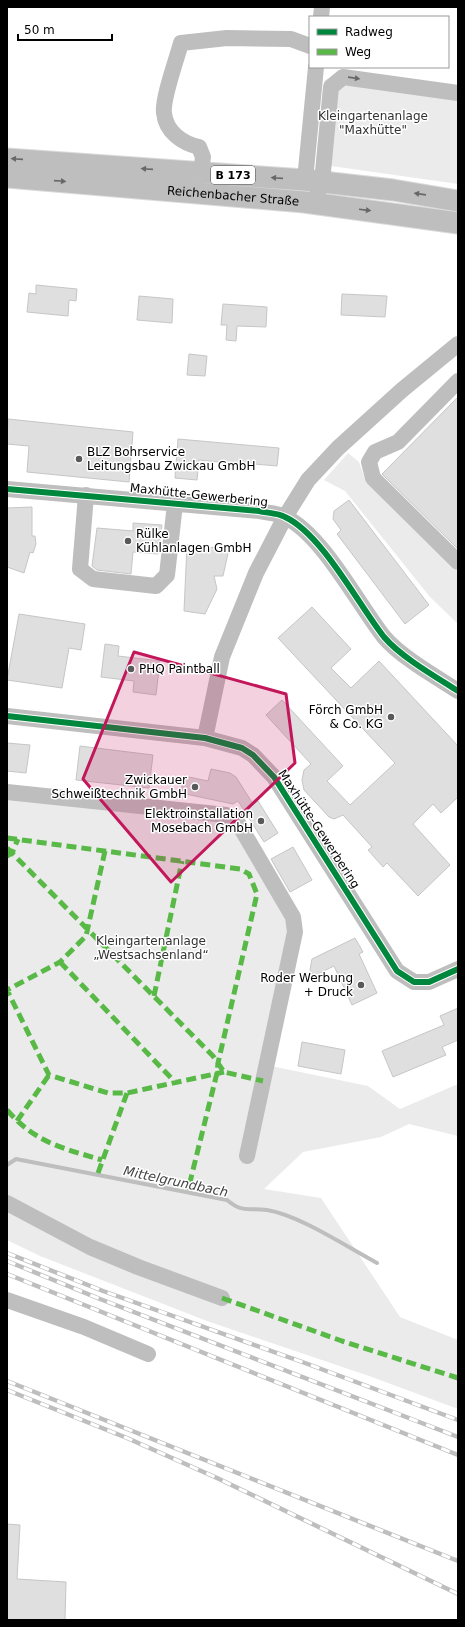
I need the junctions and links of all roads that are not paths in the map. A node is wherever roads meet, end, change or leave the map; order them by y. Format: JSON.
{"nodes":[{"id":1,"x":309,"y":46,"type":"edge"},
{"id":2,"x":316,"y":68,"type":"edge"},
{"id":3,"x":458,"y":93,"type":"edge"},
{"id":4,"x":7,"y":159,"type":"edge"},
{"id":5,"x":201,"y":172,"type":"junction"},
{"id":6,"x":7,"y":177,"type":"edge"},
{"id":7,"x":312,"y":181,"type":"junction"},
{"id":8,"x":458,"y":201,"type":"edge"},
{"id":9,"x":316,"y":204,"type":"junction"},
{"id":10,"x":458,"y":223,"type":"edge"},
{"id":11,"x":458,"y":344,"type":"edge"},
{"id":12,"x":458,"y":382,"type":"edge"},
{"id":13,"x":7,"y":489,"type":"edge"},
{"id":14,"x":86,"y":495,"type":"junction"},
{"id":15,"x":175,"y":504,"type":"junction"},
{"id":16,"x":285,"y":517,"type":"junction"},
{"id":17,"x":458,"y":562,"type":"edge"},
{"id":18,"x":458,"y":691,"type":"edge"},
{"id":19,"x":7,"y":716,"type":"edge"},
{"id":20,"x":205,"y":738,"type":"junction"},
{"id":21,"x":7,"y":792,"type":"edge"},
{"id":22,"x":458,"y":969,"type":"edge"},
{"id":23,"x":247,"y":1156,"type":"dead end"},
{"id":24,"x":7,"y":1203,"type":"edge"},
{"id":25,"x":222,"y":1298,"type":"dead end"},
{"id":26,"x":7,"y":1300,"type":"edge"},
{"id":27,"x":148,"y":1354,"type":"dead end"}],
"edges":[{"from":1,"to":5,"type":"street"},
{"from":2,"to":7,"type":"street"},
{"from":7,"to":3,"type":"street","one_way":true},
{"from":5,"to":4,"type":"main road","name":"Reichenbacher Straße","number":"B 173","one_way":true},
{"from":7,"to":5,"type":"main road","name":"Reichenbacher Straße","number":"B 173","one_way":true},
{"from":6,"to":9,"type":"main road","name":"Reichenbacher Straße","number":"B 173","one_way":true},
{"from":8,"to":7,"type":"main road","name":"Reichenbacher Straße","number":"B 173","one_way":true},
{"from":7,"to":9,"type":"street"},
{"from":9,"to":10,"type":"main road","name":"Reichenbacher Straße","number":"B 173","one_way":true},
{"from":11,"to":16,"type":"street"},
{"from":12,"to":17,"type":"street"},
{"from":13,"to":14,"type":"street","name":"Maxhütte-Gewerbering"},
{"from":14,"to":15,"type":"street","name":"Maxhütte-Gewerbering"},
{"from":14,"to":15,"type":"street"},
{"from":15,"to":16,"type":"street","name":"Maxhütte-Gewerbering"},
{"from":16,"to":18,"type":"street","name":"Maxhütte-Gewerbering"},
{"from":16,"to":20,"type":"street"},
{"from":19,"to":20,"type":"street","name":"Maxhütte-Gewerbering"},
{"from":20,"to":22,"type":"street","name":"Maxhütte-Gewerbering"},
{"from":21,"to":23,"type":"street"},
{"from":24,"to":25,"type":"street"},
{"from":26,"to":27,"type":"street"}]}
